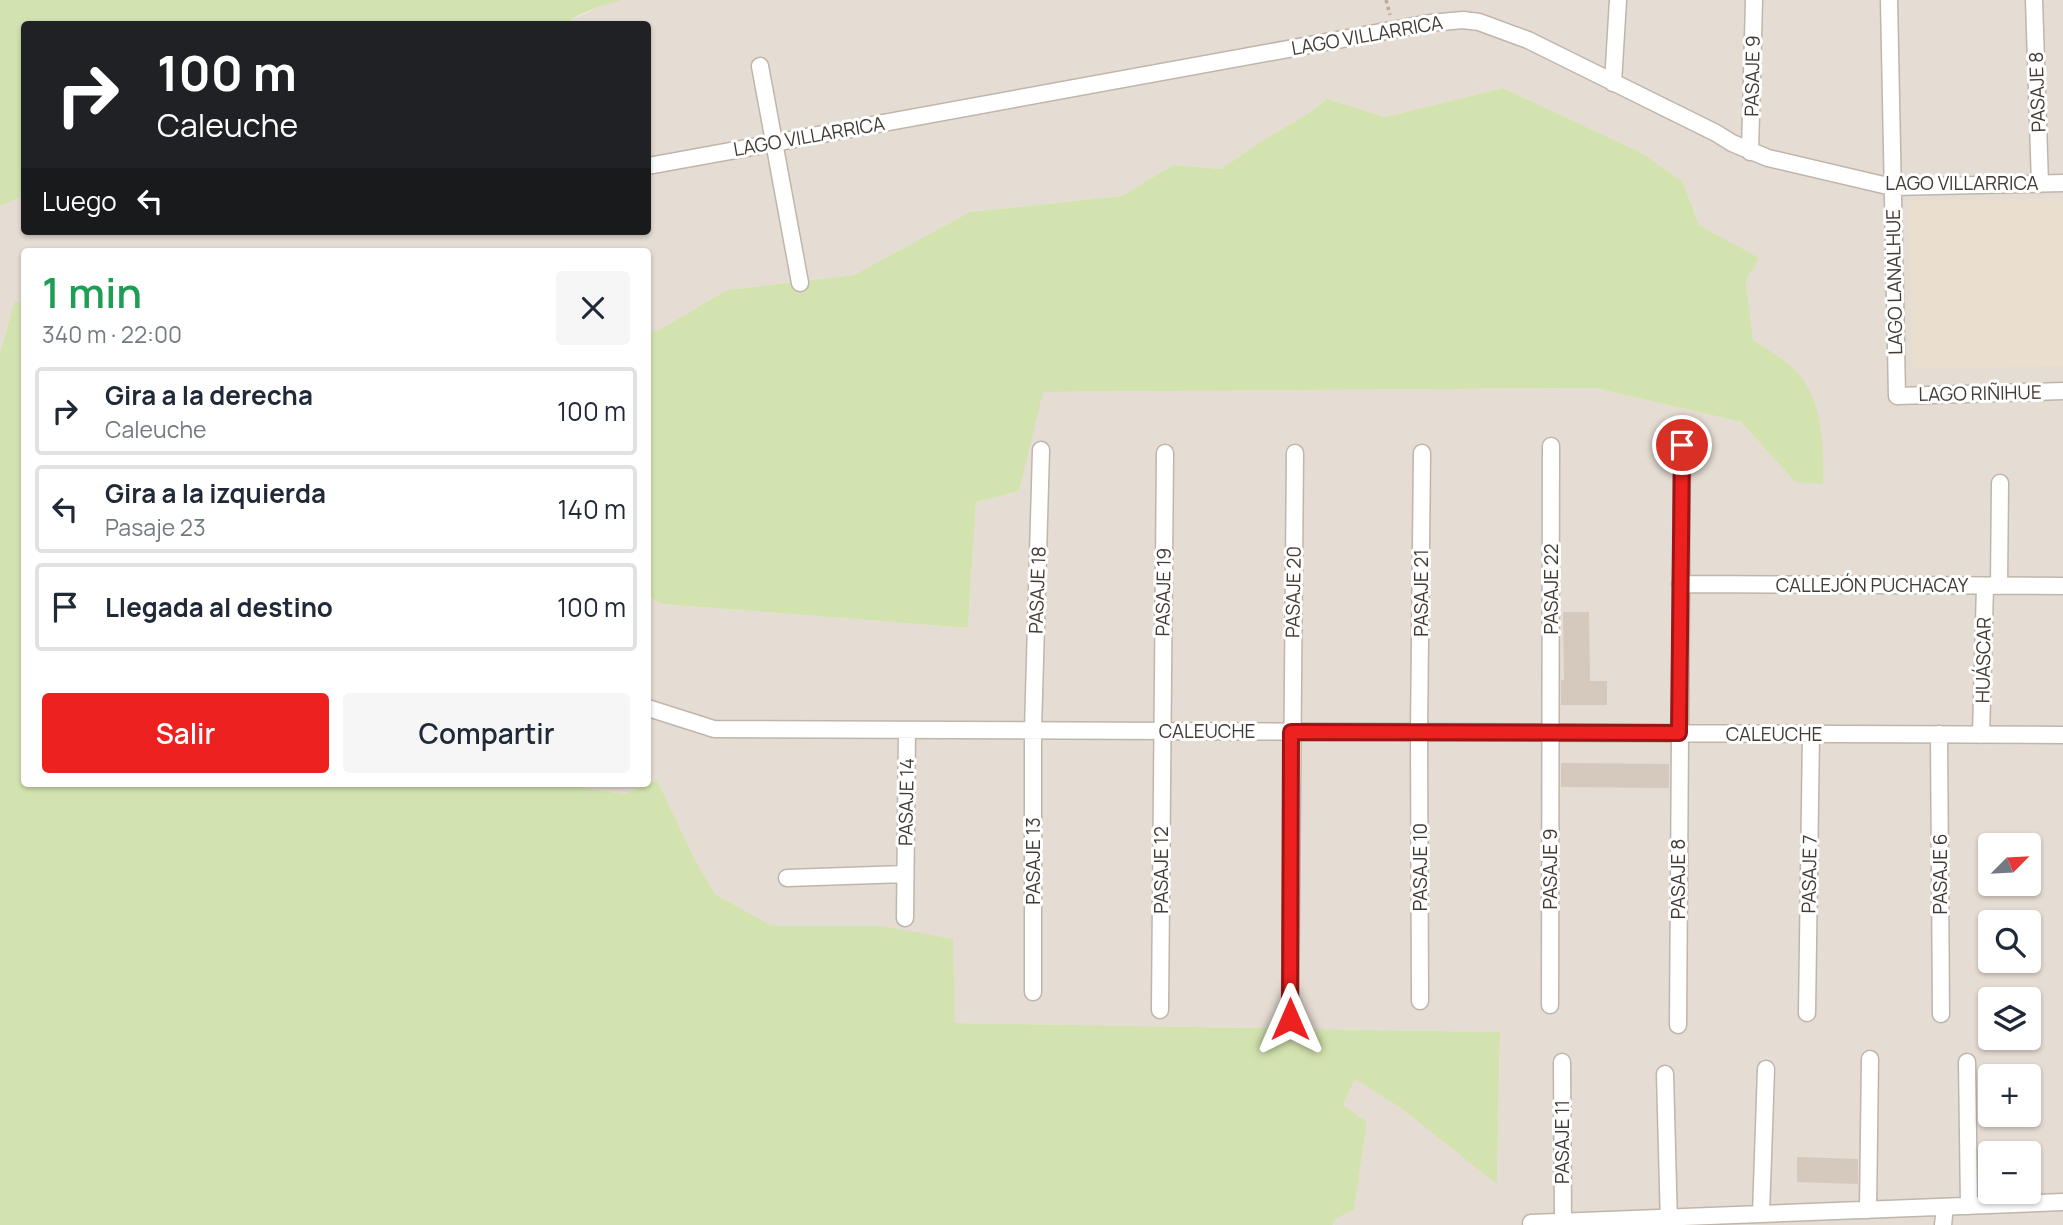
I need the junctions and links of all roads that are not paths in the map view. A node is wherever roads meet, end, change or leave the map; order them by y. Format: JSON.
{"nodes":[{"id":1,"x":1618,"y":0,"type":"edge"},
{"id":2,"x":1754,"y":0,"type":"edge"},
{"id":3,"x":1889,"y":0,"type":"edge"},
{"id":4,"x":2034,"y":0,"type":"edge"},
{"id":5,"x":760,"y":66,"type":"dead end"},
{"id":6,"x":1613,"y":83,"type":"junction"},
{"id":7,"x":774,"y":142,"type":"junction"},
{"id":8,"x":1750,"y":152,"type":"junction"},
{"id":9,"x":651,"y":165,"type":"edge"},
{"id":10,"x":2063,"y":183,"type":"edge"},
{"id":11,"x":2040,"y":184,"type":"junction"},
{"id":12,"x":1892,"y":187,"type":"junction"},
{"id":13,"x":800,"y":282,"type":"dead end"},
{"id":14,"x":2063,"y":391,"type":"edge"},
{"id":15,"x":1897,"y":396,"type":"joint"},
{"id":16,"x":1682,"y":445,"type":"dead end"},
{"id":17,"x":1551,"y":446,"type":"dead end"},
{"id":18,"x":1041,"y":450,"type":"dead end"},
{"id":19,"x":1165,"y":453,"type":"dead end"},
{"id":20,"x":1295,"y":453,"type":"dead end"},
{"id":21,"x":1422,"y":453,"type":"dead end"},
{"id":22,"x":2000,"y":483,"type":"dead end"},
{"id":23,"x":1680,"y":584,"type":"junction"},
{"id":24,"x":1992,"y":586,"type":"junction"},
{"id":25,"x":2063,"y":586,"type":"edge"},
{"id":26,"x":651,"y":709,"type":"edge"},
{"id":27,"x":907,"y":730,"type":"junction"},
{"id":28,"x":1033,"y":730,"type":"junction"},
{"id":29,"x":1161,"y":731,"type":"junction"},
{"id":30,"x":1291,"y":732,"type":"junction"},
{"id":31,"x":1419,"y":732,"type":"junction"},
{"id":32,"x":1550,"y":733,"type":"junction"},
{"id":33,"x":1679,"y":733,"type":"junction"},
{"id":34,"x":1811,"y":734,"type":"junction"},
{"id":35,"x":1939,"y":734,"type":"junction"},
{"id":36,"x":1981,"y":735,"type":"junction"},
{"id":37,"x":2063,"y":735,"type":"edge"},
{"id":38,"x":905,"y":874,"type":"junction"},
{"id":39,"x":787,"y":878,"type":"dead end"},
{"id":40,"x":905,"y":918,"type":"dead end"},
{"id":41,"x":1033,"y":992,"type":"dead end"},
{"id":42,"x":1420,"y":1001,"type":"dead end"},
{"id":43,"x":1550,"y":1005,"type":"dead end"},
{"id":44,"x":1160,"y":1010,"type":"dead end"},
{"id":45,"x":1807,"y":1013,"type":"dead end"},
{"id":46,"x":1941,"y":1014,"type":"dead end"},
{"id":47,"x":1290,"y":1019,"type":"dead end"},
{"id":48,"x":1678,"y":1025,"type":"dead end"},
{"id":49,"x":1870,"y":1059,"type":"dead end"},
{"id":50,"x":1562,"y":1062,"type":"dead end"},
{"id":51,"x":1967,"y":1062,"type":"dead end"},
{"id":52,"x":1766,"y":1069,"type":"dead end"},
{"id":53,"x":1665,"y":1074,"type":"dead end"},
{"id":54,"x":2063,"y":1202,"type":"edge"},
{"id":55,"x":1969,"y":1206,"type":"junction"},
{"id":56,"x":1945,"y":1207,"type":"junction"},
{"id":57,"x":1868,"y":1210,"type":"junction"},
{"id":58,"x":1761,"y":1214,"type":"junction"},
{"id":59,"x":1802,"y":1219,"type":"edge"},
{"id":60,"x":1669,"y":1221,"type":"edge"},
{"id":61,"x":1563,"y":1222,"type":"junction"},
{"id":62,"x":1531,"y":1223,"type":"dead end"},
{"id":63,"x":1943,"y":1225,"type":"edge"}],
"edges":[{"from":1,"to":6,"type":"street"},
{"from":2,"to":8,"type":"street","name":"PASAJE 9"},
{"from":3,"to":12,"type":"street","name":"LAGO LANALHUE"},
{"from":4,"to":11,"type":"street","name":"PASAJE 8"},
{"from":5,"to":7,"type":"street"},
{"from":6,"to":7,"type":"street","name":"LAGO VILLARRICA"},
{"from":6,"to":8,"type":"street","name":"LAGO VILLARRICA"},
{"from":7,"to":9,"type":"street","name":"LAGO VILLARRICA"},
{"from":7,"to":13,"type":"street"},
{"from":8,"to":12,"type":"street","name":"LAGO VILLARRICA"},
{"from":10,"to":11,"type":"street","name":"LAGO VILLARRICA"},
{"from":11,"to":12,"type":"street","name":"LAGO VILLARRICA"},
{"from":12,"to":15,"type":"street","name":"LAGO LANALHUE"},
{"from":14,"to":15,"type":"street","name":"LAGO RIÑIHUE"},
{"from":16,"to":23,"type":"street","name":"PASAJE 8"},
{"from":17,"to":32,"type":"street","name":"PASAJE 22"},
{"from":18,"to":28,"type":"street","name":"PASAJE 18"},
{"from":19,"to":29,"type":"street","name":"PASAJE 19"},
{"from":20,"to":30,"type":"street","name":"PASAJE 20"},
{"from":21,"to":31,"type":"street","name":"PASAJE 21"},
{"from":22,"to":24,"type":"street","name":"HUÁSCAR"},
{"from":23,"to":24,"type":"street","name":"CALLEJÓN PUCHACAY"},
{"from":23,"to":33,"type":"street","name":"PASAJE 8"},
{"from":24,"to":25,"type":"street","name":"CALLEJÓN PUCHACAY"},
{"from":24,"to":36,"type":"street","name":"HUÁSCAR"},
{"from":26,"to":27,"type":"street","name":"CALEUCHE"},
{"from":27,"to":28,"type":"street","name":"CALEUCHE"},
{"from":27,"to":38,"type":"street","name":"PASAJE 14"},
{"from":28,"to":29,"type":"street","name":"CALEUCHE"},
{"from":28,"to":41,"type":"street","name":"PASAJE 13"},
{"from":29,"to":30,"type":"street","name":"CALEUCHE"},
{"from":29,"to":44,"type":"street","name":"PASAJE 12"},
{"from":30,"to":31,"type":"street","name":"CALEUCHE"},
{"from":30,"to":47,"type":"street"},
{"from":31,"to":32,"type":"street","name":"CALEUCHE"},
{"from":31,"to":42,"type":"street","name":"PASAJE 10"},
{"from":32,"to":33,"type":"street","name":"CALEUCHE"},
{"from":32,"to":43,"type":"street","name":"PASAJE 9"},
{"from":33,"to":34,"type":"street","name":"CALEUCHE"},
{"from":33,"to":48,"type":"street","name":"PASAJE 8"},
{"from":34,"to":35,"type":"street","name":"CALEUCHE"},
{"from":34,"to":45,"type":"street","name":"PASAJE 7"},
{"from":35,"to":36,"type":"street","name":"CALEUCHE"},
{"from":35,"to":46,"type":"street","name":"PASAJE 6"},
{"from":36,"to":37,"type":"street","name":"CALEUCHE"},
{"from":38,"to":39,"type":"street","name":"PASAJE 14"},
{"from":38,"to":40,"type":"street","name":"PASAJE 14"},
{"from":49,"to":57,"type":"street"},
{"from":50,"to":61,"type":"street","name":"PASAJE 11"},
{"from":51,"to":55,"type":"street"},
{"from":52,"to":58,"type":"street"},
{"from":53,"to":60,"type":"street"},
{"from":54,"to":55,"type":"street"},
{"from":55,"to":56,"type":"street"},
{"from":56,"to":57,"type":"street"},
{"from":56,"to":63,"type":"street"},
{"from":57,"to":59,"type":"street"},
{"from":58,"to":59,"type":"street"},
{"from":58,"to":60,"type":"street"},
{"from":60,"to":61,"type":"street"},
{"from":61,"to":62,"type":"street"}]}
